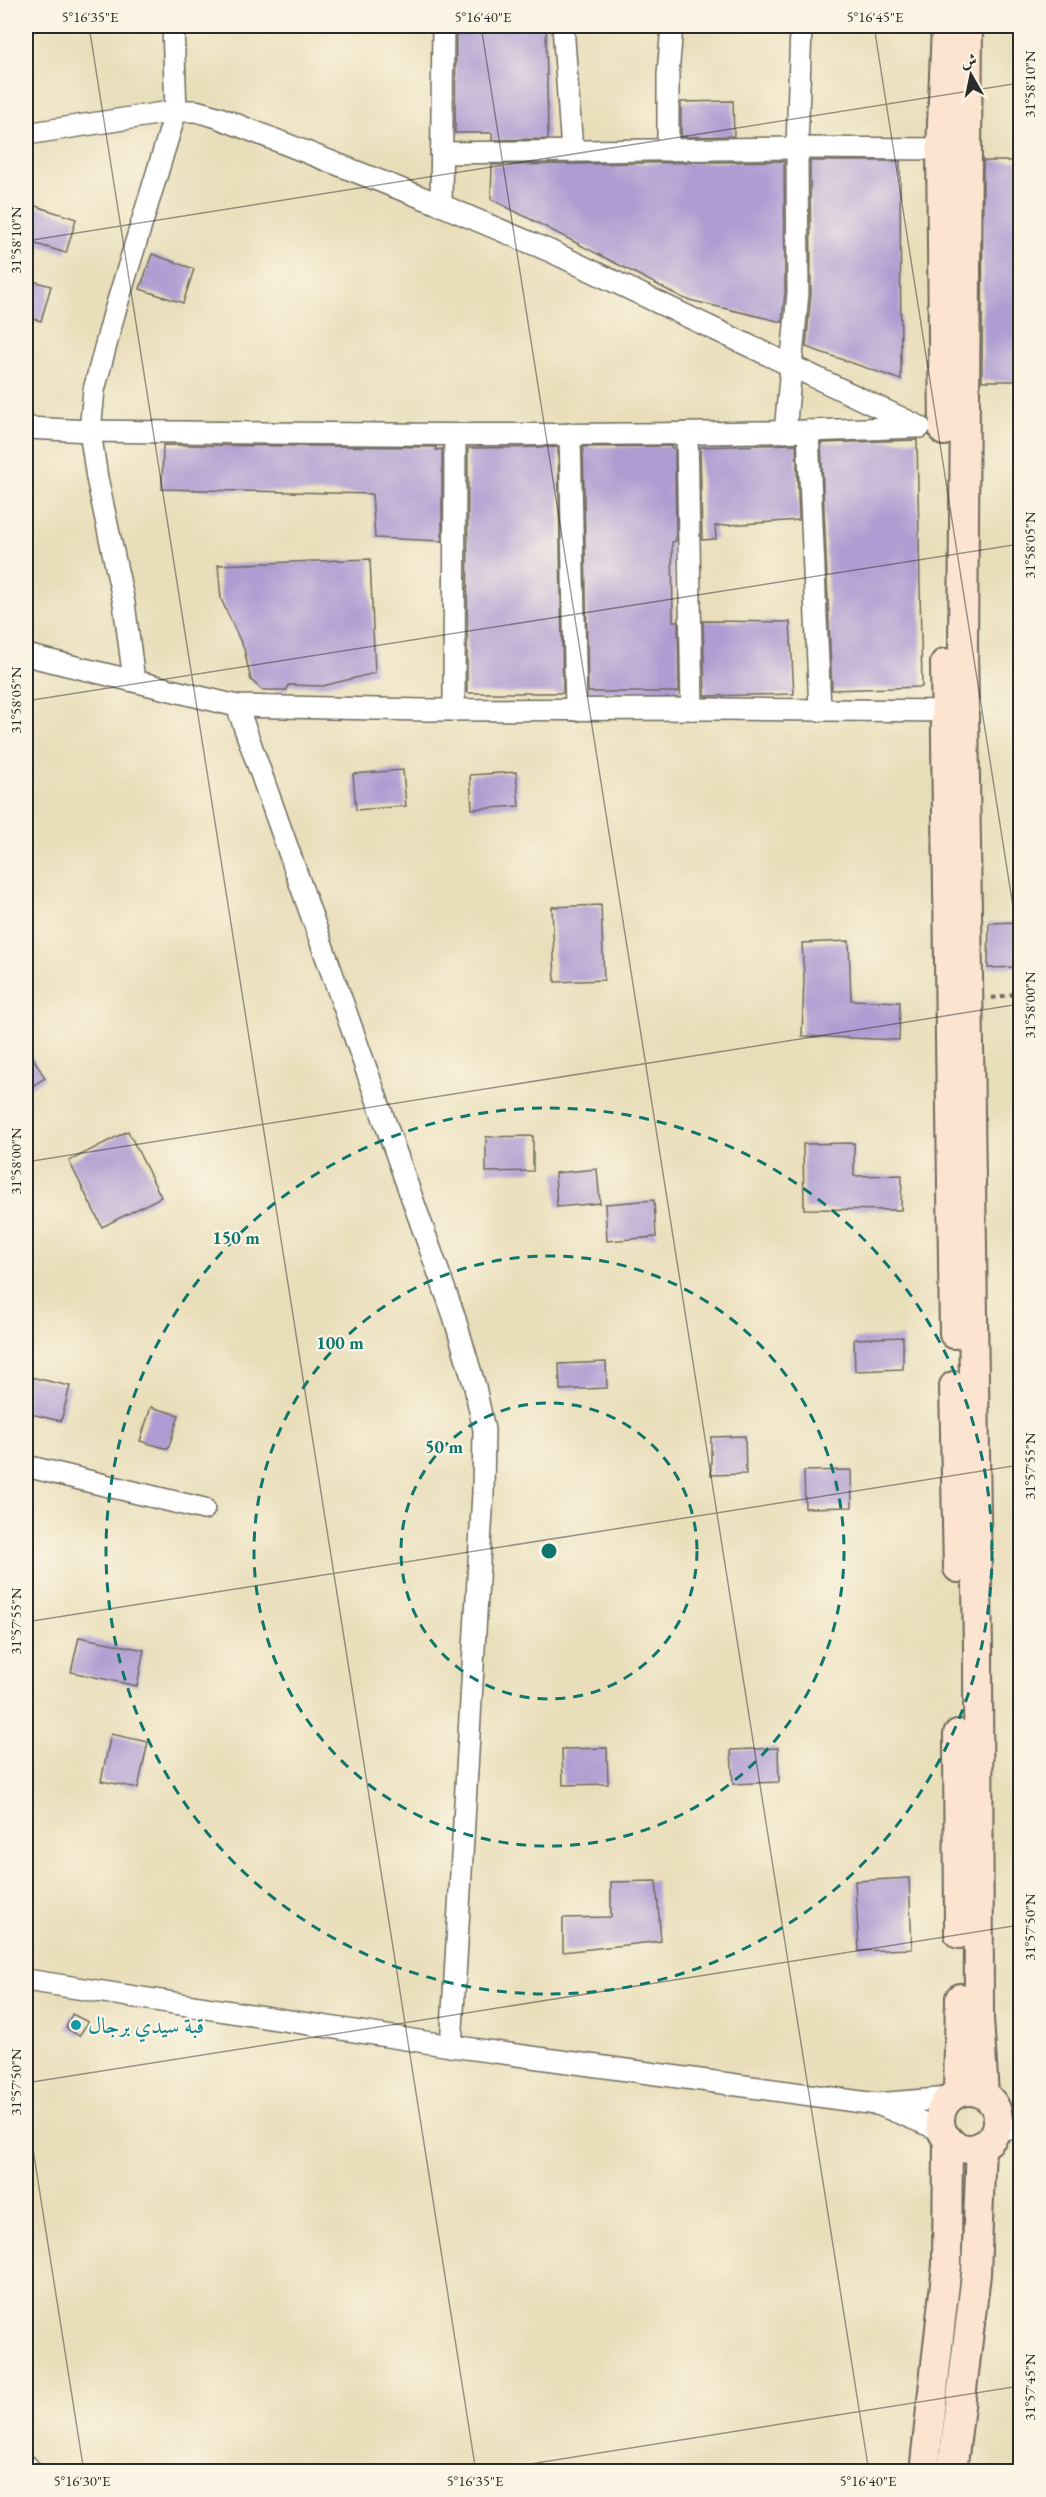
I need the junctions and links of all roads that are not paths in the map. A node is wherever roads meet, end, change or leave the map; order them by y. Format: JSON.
{"nodes":[{"id":1,"x":173,"y":26,"type":"edge"},
{"id":2,"x":443,"y":26,"type":"edge"},
{"id":3,"x":563,"y":26,"type":"edge"},
{"id":4,"x":672,"y":26,"type":"edge"},
{"id":5,"x":801,"y":26,"type":"edge"},
{"id":6,"x":946,"y":26,"type":"edge"},
{"id":7,"x":968,"y":26,"type":"edge"},
{"id":8,"x":176,"y":111,"type":"junction"},
{"id":9,"x":26,"y":134,"type":"edge"},
{"id":10,"x":796,"y":148,"type":"junction"},
{"id":11,"x":941,"y":149,"type":"junction"},
{"id":12,"x":668,"y":150,"type":"junction"},
{"id":13,"x":572,"y":151,"type":"junction"},
{"id":14,"x":441,"y":153,"type":"junction"},
{"id":15,"x":441,"y":205,"type":"junction"},
{"id":16,"x":793,"y":365,"type":"junction"},
{"id":17,"x":26,"y":428,"type":"edge"},
{"id":18,"x":942,"y":430,"type":"junction"},
{"id":19,"x":90,"y":431,"type":"junction"},
{"id":20,"x":808,"y":431,"type":"junction"},
{"id":21,"x":785,"y":432,"type":"junction"},
{"id":22,"x":687,"y":433,"type":"junction"},
{"id":23,"x":570,"y":434,"type":"junction"},
{"id":24,"x":455,"y":435,"type":"junction"},
{"id":25,"x":26,"y":655,"type":"edge"},
{"id":26,"x":134,"y":680,"type":"junction"},
{"id":27,"x":237,"y":706,"type":"junction"},
{"id":28,"x":692,"y":709,"type":"junction"},
{"id":29,"x":454,"y":710,"type":"junction"},
{"id":30,"x":576,"y":710,"type":"junction"},
{"id":31,"x":820,"y":710,"type":"junction"},
{"id":32,"x":955,"y":711,"type":"junction"},
{"id":33,"x":26,"y":1466,"type":"edge"},
{"id":34,"x":204,"y":1509,"type":"dead end"},
{"id":35,"x":26,"y":1980,"type":"edge"},
{"id":36,"x":451,"y":2046,"type":"junction"},
{"id":37,"x":964,"y":2095,"type":"junction"},
{"id":38,"x":876,"y":2104,"type":"junction"},
{"id":39,"x":999,"y":2134,"type":"edge"},
{"id":40,"x":945,"y":2135,"type":"junction"},
{"id":41,"x":26,"y":2465,"type":"edge"},
{"id":42,"x":32,"y":2472,"type":"edge"},
{"id":43,"x":924,"y":2472,"type":"edge"},
{"id":44,"x":952,"y":2472,"type":"edge"}],
"edges":[{"from":1,"to":8,"type":"street"},
{"from":2,"to":14,"type":"street"},
{"from":3,"to":13,"type":"street"},
{"from":4,"to":12,"type":"street"},
{"from":5,"to":10,"type":"street"},
{"from":6,"to":11,"type":"main road"},
{"from":7,"to":18,"type":"main road"},
{"from":8,"to":9,"type":"street"},
{"from":8,"to":15,"type":"street"},
{"from":8,"to":19,"type":"street"},
{"from":10,"to":11,"type":"street"},
{"from":10,"to":12,"type":"street"},
{"from":10,"to":16,"type":"street"},
{"from":11,"to":18,"type":"main road"},
{"from":12,"to":13,"type":"street"},
{"from":13,"to":14,"type":"street"},
{"from":14,"to":15,"type":"street"},
{"from":15,"to":16,"type":"street"},
{"from":16,"to":18,"type":"street"},
{"from":16,"to":21,"type":"street"},
{"from":17,"to":19,"type":"street"},
{"from":18,"to":20,"type":"street"},
{"from":18,"to":32,"type":"main road"},
{"from":19,"to":24,"type":"street"},
{"from":19,"to":26,"type":"street"},
{"from":20,"to":21,"type":"street"},
{"from":20,"to":31,"type":"street"},
{"from":21,"to":22,"type":"street"},
{"from":22,"to":23,"type":"street"},
{"from":22,"to":28,"type":"street"},
{"from":23,"to":24,"type":"street"},
{"from":23,"to":30,"type":"street"},
{"from":24,"to":29,"type":"street"},
{"from":25,"to":26,"type":"street"},
{"from":26,"to":27,"type":"street"},
{"from":27,"to":29,"type":"street"},
{"from":27,"to":36,"type":"street"},
{"from":28,"to":30,"type":"street"},
{"from":28,"to":31,"type":"street"},
{"from":29,"to":30,"type":"street"},
{"from":31,"to":32,"type":"street"},
{"from":32,"to":37,"type":"main road"},
{"from":32,"to":37,"type":"main road"},
{"from":33,"to":34,"type":"street"},
{"from":35,"to":36,"type":"street"},
{"from":36,"to":38,"type":"street"},
{"from":37,"to":38,"type":"street"},
{"from":37,"to":39,"type":"main road"},
{"from":37,"to":40,"type":"main road"},
{"from":38,"to":40,"type":"street"},
{"from":39,"to":40,"type":"main road"},
{"from":39,"to":44,"type":"main road"},
{"from":40,"to":43,"type":"main road"},
{"from":41,"to":42,"type":"street"}]}
